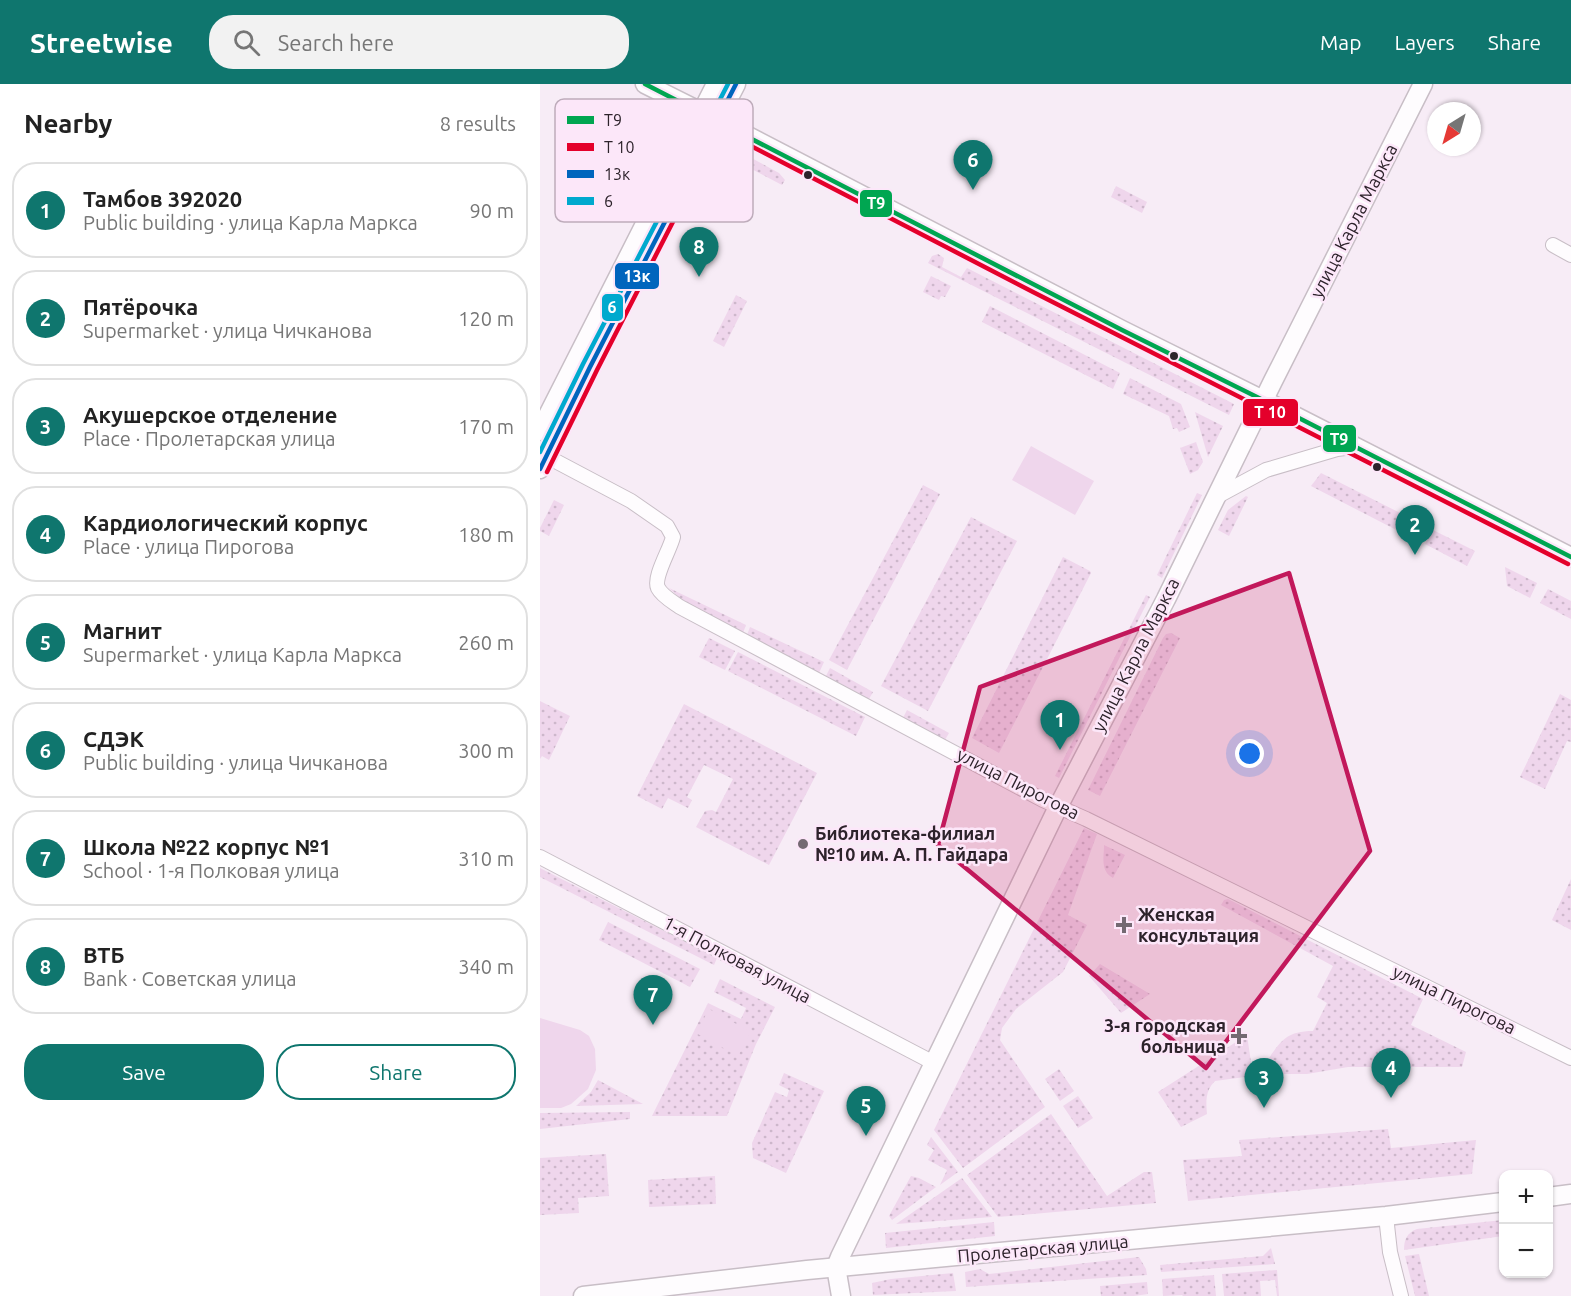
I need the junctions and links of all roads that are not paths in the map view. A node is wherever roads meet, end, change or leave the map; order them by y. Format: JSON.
{"nodes":[{"id":1,"x":645,"y":84,"type":"edge"},
{"id":2,"x":716,"y":84,"type":"edge"},
{"id":3,"x":736,"y":84,"type":"edge"},
{"id":4,"x":1422,"y":84,"type":"edge"},
{"id":5,"x":675,"y":99,"type":"edge"},
{"id":6,"x":713,"y":99,"type":"edge"},
{"id":7,"x":724,"y":99,"type":"edge"},
{"id":8,"x":753,"y":138,"type":"edge"},
{"id":9,"x":653,"y":222,"type":"edge"},
{"id":10,"x":659,"y":222,"type":"edge"},
{"id":11,"x":1553,"y":245,"type":"dead end"},
{"id":12,"x":1571,"y":255,"type":"edge"},
{"id":13,"x":1264,"y":400,"type":"junction"},
{"id":14,"x":540,"y":430,"type":"edge"},
{"id":15,"x":1354,"y":447,"type":"junction"},
{"id":16,"x":543,"y":463,"type":"edge"},
{"id":17,"x":1216,"y":497,"type":"junction"},
{"id":18,"x":1571,"y":557,"type":"edge"},
{"id":19,"x":1058,"y":807,"type":"junction"},
{"id":20,"x":540,"y":857,"type":"edge"},
{"id":21,"x":1571,"y":1058,"type":"edge"},
{"id":22,"x":934,"y":1064,"type":"junction"},
{"id":23,"x":1571,"y":1194,"type":"edge"},
{"id":24,"x":1553,"y":1196,"type":"edge"},
{"id":25,"x":1499,"y":1202,"type":"edge"},
{"id":26,"x":1386,"y":1216,"type":"junction"},
{"id":27,"x":836,"y":1267,"type":"junction"},
{"id":28,"x":583,"y":1296,"type":"edge"},
{"id":29,"x":841,"y":1296,"type":"edge"},
{"id":30,"x":1401,"y":1296,"type":"edge"}],
"edges":[{"from":1,"to":5,"type":"main road"},
{"from":2,"to":6,"type":"main road"},
{"from":3,"to":7,"type":"main road"},
{"from":4,"to":13,"type":"main road","name":"улица Карла Маркса"},
{"from":8,"to":13,"type":"main road"},
{"from":9,"to":14,"type":"main road"},
{"from":10,"to":16,"type":"main road"},
{"from":11,"to":12,"type":"street"},
{"from":13,"to":15,"type":"main road"},
{"from":13,"to":17,"type":"main road","name":"улица Карла Маркса"},
{"from":15,"to":17,"type":"street"},
{"from":15,"to":18,"type":"main road"},
{"from":16,"to":19,"type":"street","name":"улица Пирогова"},
{"from":17,"to":19,"type":"main road","name":"улица Карла Маркса"},
{"from":19,"to":21,"type":"street","name":"улица Пирогова"},
{"from":19,"to":22,"type":"main road","name":"улица Карла Маркса"},
{"from":20,"to":22,"type":"street","name":"1-я Полковая улица"},
{"from":22,"to":27,"type":"main road","name":"улица Карла Маркса"},
{"from":23,"to":24,"type":"main road"},
{"from":25,"to":26,"type":"main road","name":"Пролетарская улица"},
{"from":26,"to":27,"type":"main road","name":"Пролетарская улица"},
{"from":26,"to":30,"type":"street"},
{"from":27,"to":28,"type":"main road","name":"Пролетарская улица"},
{"from":27,"to":29,"type":"main road"}]}
